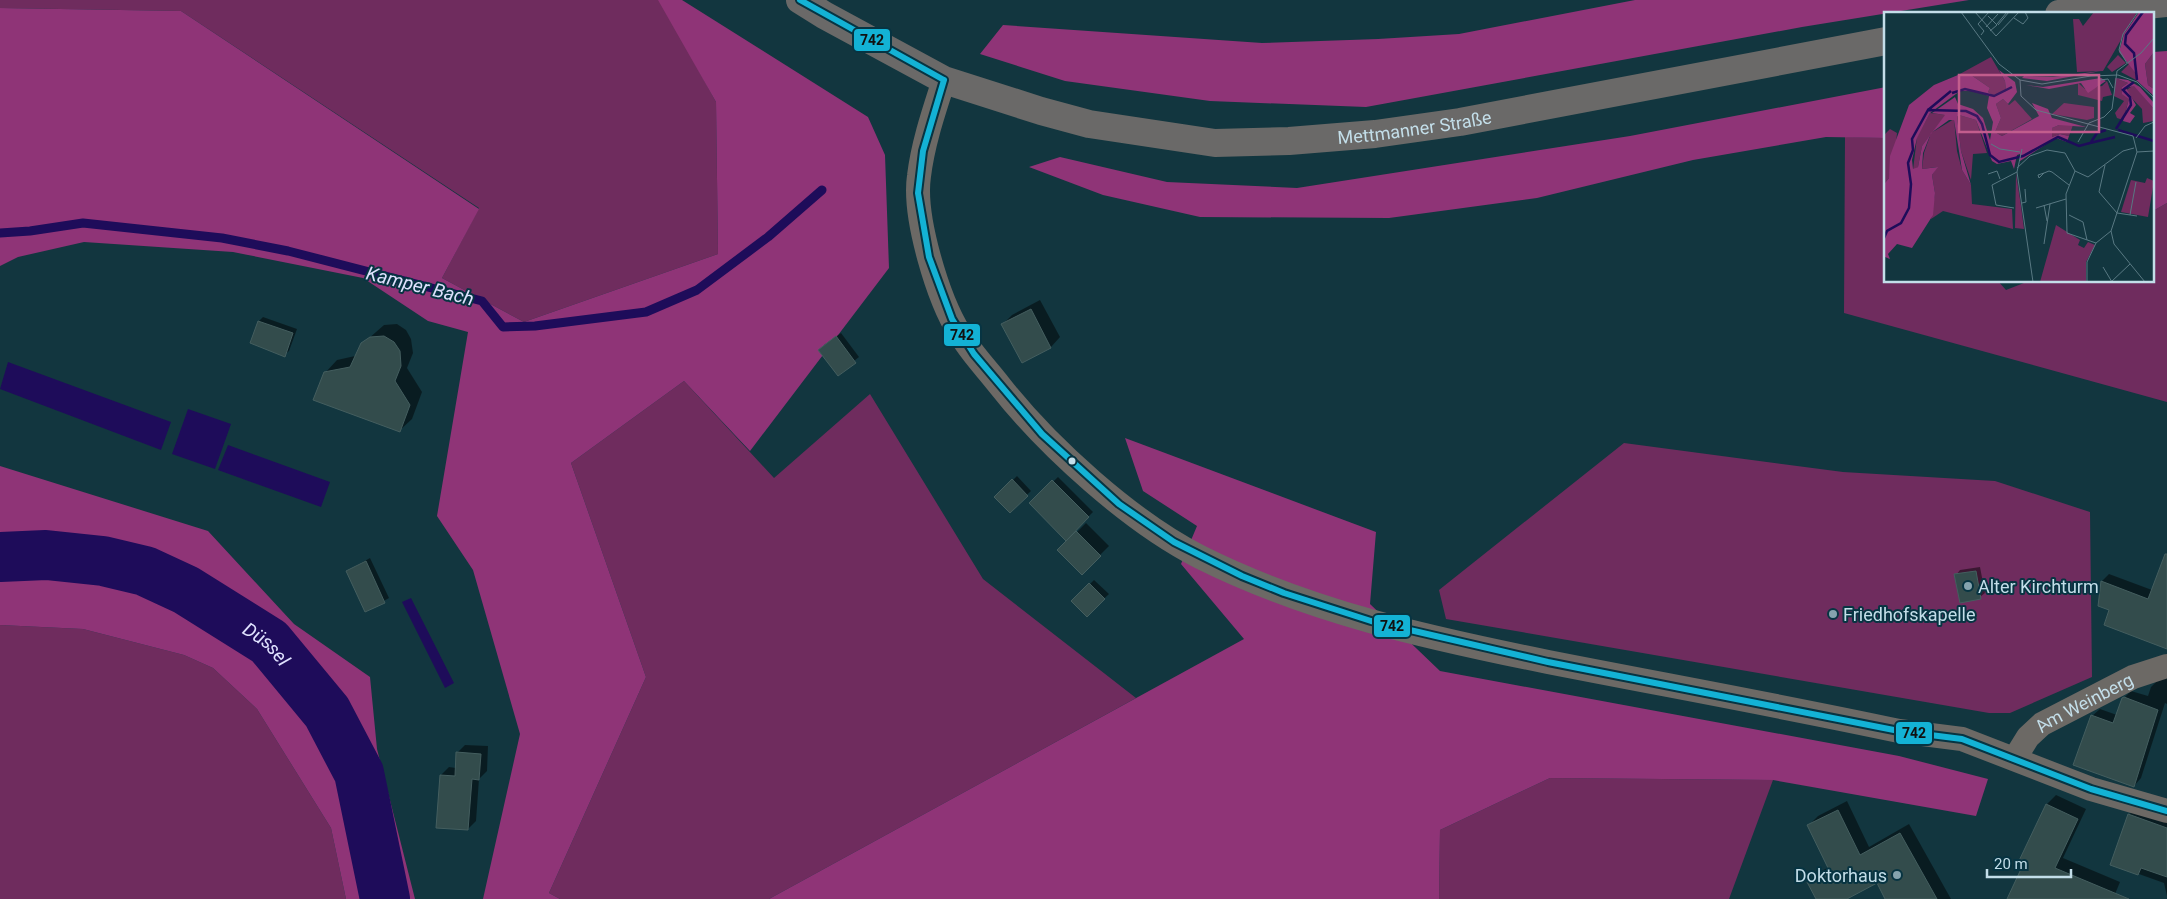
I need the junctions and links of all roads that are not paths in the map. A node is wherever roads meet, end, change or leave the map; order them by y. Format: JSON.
{"nodes":[{"id":1,"x":800,"y":0,"type":"edge"},
{"id":2,"x":2167,"y":3,"type":"edge"},
{"id":3,"x":2079,"y":12,"type":"edge"},
{"id":4,"x":1884,"y":41,"type":"edge"},
{"id":5,"x":944,"y":80,"type":"junction"},
{"id":6,"x":2167,"y":666,"type":"edge"},
{"id":7,"x":2015,"y":758,"type":"junction"},
{"id":8,"x":2167,"y":811,"type":"edge"}],
"edges":[{"from":1,"to":5,"type":"main road","name":"Mettmanner Straße"},
{"from":2,"to":3,"type":"main road"},
{"from":4,"to":5,"type":"main road","name":"Mettmanner Straße"},
{"from":5,"to":7,"type":"street"},
{"from":6,"to":7,"type":"street","name":"Am Weinberg"},
{"from":7,"to":8,"type":"street"}]}
